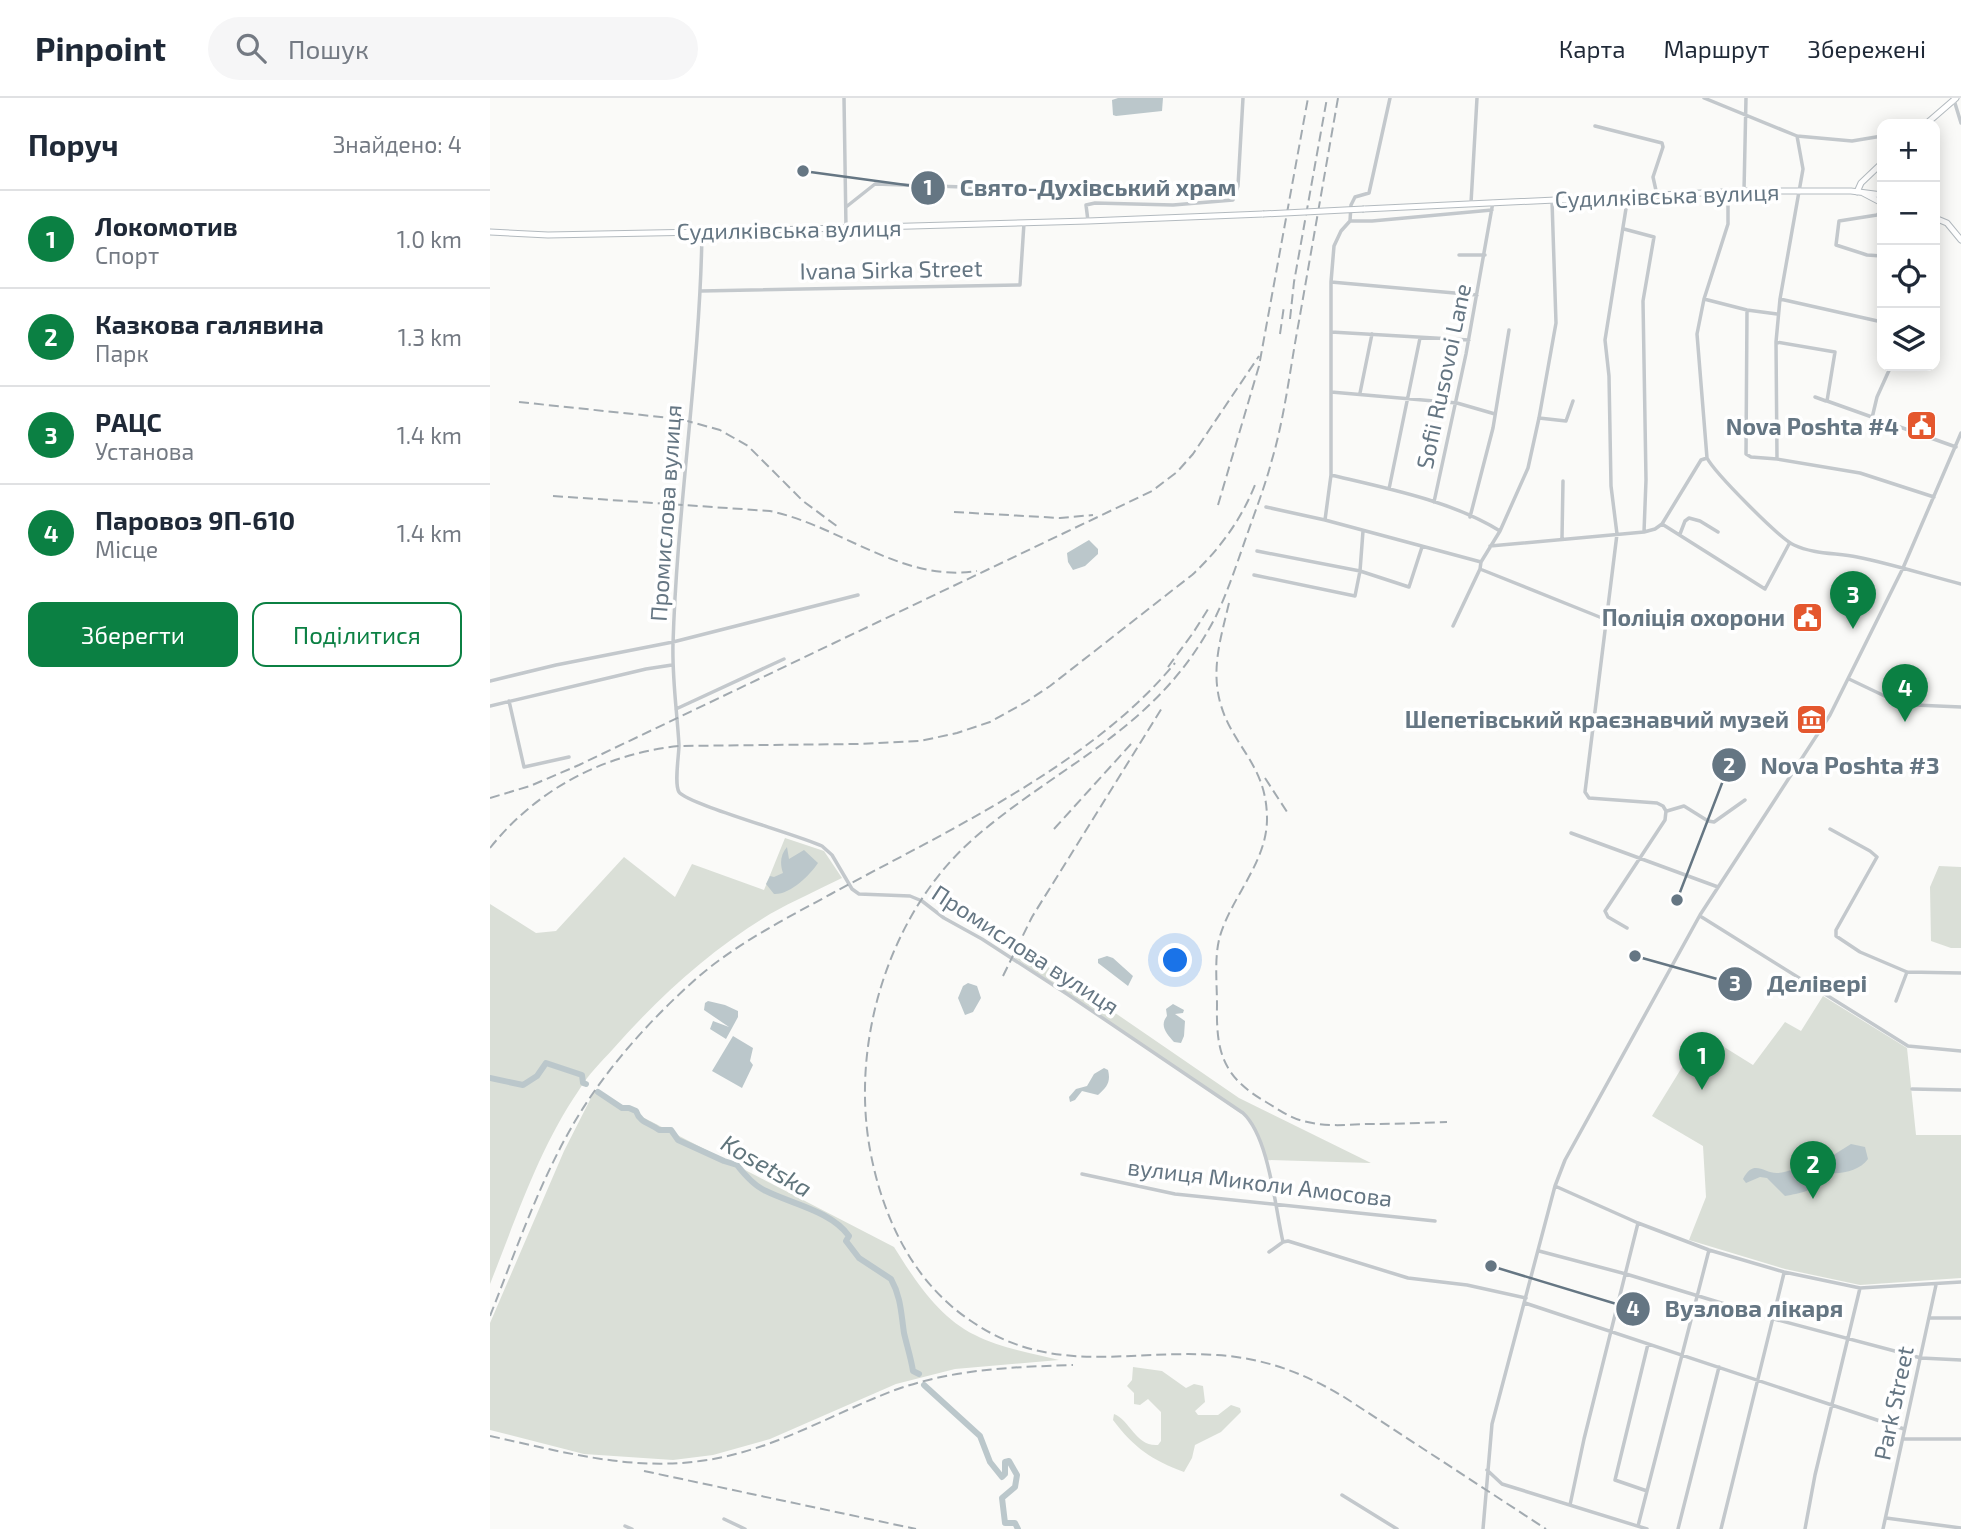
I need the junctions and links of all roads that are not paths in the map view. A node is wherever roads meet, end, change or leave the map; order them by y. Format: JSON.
{"nodes":[{"id":1,"x":844,"y":98,"type":"edge"},
{"id":2,"x":1243,"y":98,"type":"edge"},
{"id":3,"x":1390,"y":98,"type":"edge"},
{"id":4,"x":1477,"y":98,"type":"edge"},
{"id":5,"x":1746,"y":98,"type":"edge"},
{"id":6,"x":1707,"y":99,"type":"edge"},
{"id":7,"x":1955,"y":99,"type":"edge"},
{"id":8,"x":1959,"y":108,"type":"edge"},
{"id":9,"x":1746,"y":116,"type":"junction"},
{"id":10,"x":1932,"y":119,"type":"edge"},
{"id":11,"x":1961,"y":123,"type":"edge"},
{"id":12,"x":1595,"y":126,"type":"dead end"},
{"id":13,"x":1797,"y":136,"type":"junction"},
{"id":14,"x":1877,"y":137,"type":"edge"},
{"id":15,"x":1877,"y":168,"type":"edge"},
{"id":16,"x":993,"y":188,"type":"dead end"},
{"id":17,"x":1728,"y":191,"type":"junction"},
{"id":18,"x":1744,"y":191,"type":"junction"},
{"id":19,"x":1800,"y":191,"type":"junction"},
{"id":20,"x":1860,"y":193,"type":"junction"},
{"id":21,"x":1657,"y":195,"type":"junction"},
{"id":22,"x":1877,"y":195,"type":"edge"},
{"id":23,"x":1628,"y":196,"type":"junction"},
{"id":24,"x":1552,"y":199,"type":"junction"},
{"id":25,"x":1493,"y":202,"type":"junction"},
{"id":26,"x":1877,"y":202,"type":"edge"},
{"id":27,"x":1471,"y":203,"type":"junction"},
{"id":28,"x":846,"y":207,"type":"junction"},
{"id":29,"x":1492,"y":210,"type":"junction"},
{"id":30,"x":1877,"y":215,"type":"edge"},
{"id":31,"x":1940,"y":219,"type":"edge"},
{"id":32,"x":1088,"y":221,"type":"junction"},
{"id":33,"x":1350,"y":221,"type":"junction"},
{"id":34,"x":1024,"y":223,"type":"junction"},
{"id":35,"x":846,"y":228,"type":"junction"},
{"id":36,"x":1624,"y":229,"type":"junction"},
{"id":37,"x":490,"y":232,"type":"edge"},
{"id":38,"x":702,"y":232,"type":"junction"},
{"id":39,"x":1961,"y":240,"type":"edge"},
{"id":40,"x":1459,"y":255,"type":"dead end"},
{"id":41,"x":1485,"y":256,"type":"junction"},
{"id":42,"x":1877,"y":256,"type":"edge"},
{"id":43,"x":1331,"y":282,"type":"junction"},
{"id":44,"x":701,"y":291,"type":"junction"},
{"id":45,"x":1477,"y":295,"type":"junction"},
{"id":46,"x":1704,"y":299,"type":"junction"},
{"id":47,"x":1780,"y":299,"type":"junction"},
{"id":48,"x":1747,"y":310,"type":"junction"},
{"id":49,"x":1778,"y":314,"type":"junction"},
{"id":50,"x":1877,"y":321,"type":"edge"},
{"id":51,"x":1510,"y":330,"type":"dead end"},
{"id":52,"x":1330,"y":331,"type":"junction"},
{"id":53,"x":1372,"y":334,"type":"junction"},
{"id":54,"x":1420,"y":338,"type":"junction"},
{"id":55,"x":1469,"y":341,"type":"junction"},
{"id":56,"x":1776,"y":342,"type":"junction"},
{"id":57,"x":1889,"y":371,"type":"edge"},
{"id":58,"x":1331,"y":392,"type":"junction"},
{"id":59,"x":1360,"y":394,"type":"junction"},
{"id":60,"x":1815,"y":397,"type":"dead end"},
{"id":61,"x":1408,"y":399,"type":"junction"},
{"id":62,"x":1573,"y":401,"type":"dead end"},
{"id":63,"x":1827,"y":401,"type":"junction"},
{"id":64,"x":1457,"y":403,"type":"junction"},
{"id":65,"x":1495,"y":414,"type":"junction"},
{"id":66,"x":1539,"y":418,"type":"junction"},
{"id":67,"x":1872,"y":418,"type":"junction"},
{"id":68,"x":1961,"y":433,"type":"edge"},
{"id":69,"x":1956,"y":447,"type":"junction"},
{"id":70,"x":1707,"y":458,"type":"junction"},
{"id":71,"x":1776,"y":459,"type":"junction"},
{"id":72,"x":1331,"y":475,"type":"junction"},
{"id":73,"x":1563,"y":481,"type":"dead end"},
{"id":74,"x":1389,"y":489,"type":"junction"},
{"id":75,"x":1934,"y":497,"type":"junction"},
{"id":76,"x":1434,"y":502,"type":"junction"},
{"id":77,"x":1266,"y":507,"type":"dead end"},
{"id":78,"x":1470,"y":517,"type":"junction"},
{"id":79,"x":1325,"y":520,"type":"junction"},
{"id":80,"x":1662,"y":524,"type":"junction"},
{"id":81,"x":1363,"y":531,"type":"junction"},
{"id":82,"x":1500,"y":531,"type":"junction"},
{"id":83,"x":1644,"y":532,"type":"junction"},
{"id":84,"x":1718,"y":532,"type":"dead end"},
{"id":85,"x":1617,"y":534,"type":"junction"},
{"id":86,"x":1680,"y":534,"type":"junction"},
{"id":87,"x":1562,"y":538,"type":"junction"},
{"id":88,"x":1790,"y":543,"type":"junction"},
{"id":89,"x":1490,"y":545,"type":"junction"},
{"id":90,"x":1422,"y":547,"type":"junction"},
{"id":91,"x":1257,"y":551,"type":"dead end"},
{"id":92,"x":1480,"y":562,"type":"junction"},
{"id":93,"x":1903,"y":568,"type":"junction"},
{"id":94,"x":1480,"y":569,"type":"junction"},
{"id":95,"x":1360,"y":571,"type":"junction"},
{"id":96,"x":1254,"y":575,"type":"dead end"},
{"id":97,"x":1961,"y":584,"type":"edge"},
{"id":98,"x":858,"y":595,"type":"dead end"},
{"id":99,"x":1608,"y":620,"type":"junction"},
{"id":100,"x":1453,"y":626,"type":"dead end"},
{"id":101,"x":673,"y":642,"type":"junction"},
{"id":102,"x":783,"y":659,"type":"dead end"},
{"id":103,"x":672,"y":665,"type":"junction"},
{"id":104,"x":1849,"y":679,"type":"junction"},
{"id":105,"x":490,"y":681,"type":"edge"},
{"id":106,"x":509,"y":701,"type":"junction"},
{"id":107,"x":490,"y":706,"type":"edge"},
{"id":108,"x":1961,"y":707,"type":"edge"},
{"id":109,"x":676,"y":709,"type":"junction"},
{"id":110,"x":569,"y":757,"type":"dead end"},
{"id":111,"x":1745,"y":800,"type":"dead end"},
{"id":112,"x":1666,"y":811,"type":"junction"},
{"id":113,"x":1830,"y":829,"type":"dead end"},
{"id":114,"x":1571,"y":833,"type":"dead end"},
{"id":115,"x":1641,"y":859,"type":"junction"},
{"id":116,"x":1718,"y":887,"type":"junction"},
{"id":117,"x":1700,"y":915,"type":"junction"},
{"id":118,"x":1627,"y":928,"type":"dead end"},
{"id":119,"x":1907,"y":972,"type":"junction"},
{"id":120,"x":1961,"y":973,"type":"edge"},
{"id":121,"x":1896,"y":1001,"type":"dead end"},
{"id":122,"x":1961,"y":1051,"type":"edge"},
{"id":123,"x":1912,"y":1089,"type":"dead end"},
{"id":124,"x":1961,"y":1090,"type":"edge"},
{"id":125,"x":1083,"y":1174,"type":"dead end"},
{"id":126,"x":1555,"y":1186,"type":"junction"},
{"id":127,"x":1275,"y":1204,"type":"junction"},
{"id":128,"x":1435,"y":1221,"type":"dead end"},
{"id":129,"x":1638,"y":1223,"type":"junction"},
{"id":130,"x":1283,"y":1242,"type":"junction"},
{"id":131,"x":1709,"y":1250,"type":"junction"},
{"id":132,"x":1539,"y":1251,"type":"junction"},
{"id":133,"x":1269,"y":1252,"type":"dead end"},
{"id":134,"x":1784,"y":1272,"type":"junction"},
{"id":135,"x":1626,"y":1273,"type":"junction"},
{"id":136,"x":1961,"y":1282,"type":"edge"},
{"id":137,"x":1936,"y":1284,"type":"junction"},
{"id":138,"x":1860,"y":1288,"type":"junction"},
{"id":139,"x":1698,"y":1297,"type":"junction"},
{"id":140,"x":1525,"y":1301,"type":"junction"},
{"id":141,"x":1929,"y":1318,"type":"junction"},
{"id":142,"x":1961,"y":1318,"type":"edge"},
{"id":143,"x":1774,"y":1319,"type":"junction"},
{"id":144,"x":1611,"y":1332,"type":"junction"},
{"id":145,"x":1850,"y":1339,"type":"junction"},
{"id":146,"x":1648,"y":1344,"type":"junction"},
{"id":147,"x":1682,"y":1355,"type":"junction"},
{"id":148,"x":1921,"y":1358,"type":"junction"},
{"id":149,"x":1961,"y":1360,"type":"edge"},
{"id":150,"x":1719,"y":1367,"type":"junction"},
{"id":151,"x":1758,"y":1380,"type":"junction"},
{"id":152,"x":1832,"y":1405,"type":"junction"},
{"id":153,"x":1904,"y":1429,"type":"junction"},
{"id":154,"x":1902,"y":1439,"type":"junction"},
{"id":155,"x":1961,"y":1440,"type":"edge"},
{"id":156,"x":1488,"y":1470,"type":"junction"},
{"id":157,"x":1647,"y":1491,"type":"junction"},
{"id":158,"x":1342,"y":1495,"type":"dead end"},
{"id":159,"x":1570,"y":1505,"type":"junction"},
{"id":160,"x":1886,"y":1518,"type":"junction"},
{"id":161,"x":724,"y":1519,"type":"dead end"},
{"id":162,"x":625,"y":1526,"type":"dead end"},
{"id":163,"x":1638,"y":1526,"type":"junction"},
{"id":164,"x":1961,"y":1528,"type":"edge"},
{"id":165,"x":632,"y":1529,"type":"edge"},
{"id":166,"x":745,"y":1529,"type":"edge"},
{"id":167,"x":1397,"y":1529,"type":"edge"},
{"id":168,"x":1483,"y":1529,"type":"edge"},
{"id":169,"x":1647,"y":1529,"type":"edge"},
{"id":170,"x":1678,"y":1529,"type":"edge"},
{"id":171,"x":1720,"y":1529,"type":"edge"},
{"id":172,"x":1805,"y":1529,"type":"edge"},
{"id":173,"x":1883,"y":1529,"type":"edge"}],
"edges":[{"from":1,"to":28,"type":"street"},
{"from":2,"to":32,"type":"street"},
{"from":3,"to":33,"type":"street"},
{"from":4,"to":27,"type":"street"},
{"from":5,"to":9,"type":"street"},
{"from":6,"to":9,"type":"street"},
{"from":7,"to":8,"type":"street"},
{"from":7,"to":10,"type":"main road"},
{"from":8,"to":11,"type":"street"},
{"from":9,"to":13,"type":"street"},
{"from":9,"to":18,"type":"street"},
{"from":12,"to":21,"type":"street"},
{"from":13,"to":14,"type":"street"},
{"from":13,"to":19,"type":"street"},
{"from":15,"to":20,"type":"main road"},
{"from":16,"to":28,"type":"street"},
{"from":17,"to":18,"type":"main road","name":"Судилківська вулиця"},
{"from":17,"to":21,"type":"main road","name":"Судилківська вулиця"},
{"from":17,"to":46,"type":"street"},
{"from":18,"to":19,"type":"main road","name":"Судилківська вулиця"},
{"from":19,"to":20,"type":"main road","name":"Судилківська вулиця"},
{"from":19,"to":47,"type":"street"},
{"from":20,"to":22,"type":"main road","name":"Судилківська вулиця"},
{"from":20,"to":26,"type":"main road","name":"Судилківська вулиця"},
{"from":21,"to":23,"type":"main road","name":"Судилківська вулиця"},
{"from":23,"to":24,"type":"main road","name":"Судилківська вулиця"},
{"from":23,"to":36,"type":"street"},
{"from":24,"to":25,"type":"main road","name":"Судилківська вулиця"},
{"from":24,"to":66,"type":"street"},
{"from":25,"to":27,"type":"main road","name":"Судилківська вулиця"},
{"from":25,"to":29,"type":"street","name":"Sofii Rusovoi Lane"},
{"from":27,"to":32,"type":"main road","name":"Судилківська вулиця","bridge":true},
{"from":28,"to":35,"type":"street"},
{"from":29,"to":33,"type":"street"},
{"from":29,"to":41,"type":"street","name":"Sofii Rusovoi Lane"},
{"from":30,"to":42,"type":"street"},
{"from":31,"to":39,"type":"main road"},
{"from":32,"to":34,"type":"main road","name":"Судилківська вулиця"},
{"from":33,"to":43,"type":"street"},
{"from":34,"to":35,"type":"main road","name":"Судилківська вулиця"},
{"from":34,"to":44,"type":"street","name":"Ivana Sirka Street"},
{"from":35,"to":38,"type":"main road","name":"Судилківська вулиця"},
{"from":36,"to":83,"type":"street"},
{"from":36,"to":85,"type":"street"},
{"from":37,"to":38,"type":"main road","name":"Судилківська вулиця"},
{"from":38,"to":44,"type":"street","name":"Промислова вулиця"},
{"from":40,"to":41,"type":"street","name":"Sofii Rusovoi Lane"},
{"from":41,"to":45,"type":"street","name":"Sofii Rusovoi Lane"},
{"from":43,"to":45,"type":"street"},
{"from":43,"to":52,"type":"street"},
{"from":44,"to":101,"type":"street","name":"Промислова вулиця"},
{"from":45,"to":55,"type":"street","name":"Sofii Rusovoi Lane"},
{"from":46,"to":48,"type":"street"},
{"from":46,"to":70,"type":"street"},
{"from":47,"to":49,"type":"street"},
{"from":47,"to":50,"type":"street"},
{"from":48,"to":49,"type":"street"},
{"from":48,"to":71,"type":"street"},
{"from":49,"to":56,"type":"street"},
{"from":51,"to":65,"type":"street"},
{"from":52,"to":53,"type":"street"},
{"from":52,"to":58,"type":"street"},
{"from":53,"to":54,"type":"street"},
{"from":53,"to":59,"type":"street"},
{"from":54,"to":55,"type":"street"},
{"from":54,"to":61,"type":"street"},
{"from":55,"to":64,"type":"street","name":"Sofii Rusovoi Lane"},
{"from":56,"to":63,"type":"street"},
{"from":56,"to":71,"type":"street"},
{"from":57,"to":67,"type":"street"},
{"from":58,"to":59,"type":"street"},
{"from":58,"to":72,"type":"street"},
{"from":59,"to":61,"type":"street"},
{"from":60,"to":63,"type":"street"},
{"from":61,"to":64,"type":"street"},
{"from":61,"to":74,"type":"street"},
{"from":62,"to":66,"type":"street"},
{"from":63,"to":67,"type":"street"},
{"from":64,"to":65,"type":"street"},
{"from":64,"to":76,"type":"street","name":"Sofii Rusovoi Lane"},
{"from":65,"to":78,"type":"street"},
{"from":66,"to":82,"type":"street"},
{"from":67,"to":69,"type":"street"},
{"from":68,"to":69,"type":"street"},
{"from":69,"to":75,"type":"street"},
{"from":70,"to":80,"type":"street"},
{"from":70,"to":88,"type":"street"},
{"from":71,"to":75,"type":"street"},
{"from":72,"to":74,"type":"street"},
{"from":72,"to":79,"type":"street"},
{"from":73,"to":87,"type":"street"},
{"from":74,"to":76,"type":"street"},
{"from":75,"to":93,"type":"street"},
{"from":76,"to":78,"type":"street"},
{"from":77,"to":79,"type":"street"},
{"from":78,"to":82,"type":"street"},
{"from":79,"to":81,"type":"street"},
{"from":80,"to":83,"type":"street"},
{"from":80,"to":86,"type":"street"},
{"from":81,"to":90,"type":"street"},
{"from":81,"to":95,"type":"street"},
{"from":82,"to":89,"type":"street"},
{"from":83,"to":85,"type":"street"},
{"from":84,"to":86,"type":"street"},
{"from":85,"to":87,"type":"street"},
{"from":85,"to":99,"type":"street"},
{"from":86,"to":88,"type":"street"},
{"from":87,"to":89,"type":"street"},
{"from":88,"to":93,"type":"street"},
{"from":89,"to":92,"type":"street"},
{"from":90,"to":92,"type":"street"},
{"from":90,"to":95,"type":"street"},
{"from":91,"to":95,"type":"street"},
{"from":92,"to":94,"type":"street"},
{"from":93,"to":97,"type":"street"},
{"from":93,"to":104,"type":"street"},
{"from":94,"to":99,"type":"street"},
{"from":94,"to":100,"type":"street"},
{"from":95,"to":96,"type":"street"},
{"from":98,"to":101,"type":"street"},
{"from":99,"to":112,"type":"street"},
{"from":101,"to":103,"type":"street","name":"Промислова вулиця"},
{"from":101,"to":105,"type":"street"},
{"from":102,"to":109,"type":"street"},
{"from":103,"to":106,"type":"street"},
{"from":103,"to":109,"type":"street","name":"Промислова вулиця"},
{"from":104,"to":108,"type":"street"},
{"from":104,"to":116,"type":"street"},
{"from":106,"to":107,"type":"street"},
{"from":106,"to":110,"type":"street"},
{"from":109,"to":127,"type":"street","name":"Промислова вулиця"},
{"from":111,"to":112,"type":"street"},
{"from":112,"to":115,"type":"street"},
{"from":113,"to":119,"type":"street"},
{"from":114,"to":115,"type":"street"},
{"from":115,"to":116,"type":"street"},
{"from":115,"to":118,"type":"street"},
{"from":116,"to":117,"type":"street"},
{"from":117,"to":122,"type":"street"},
{"from":117,"to":126,"type":"street"},
{"from":119,"to":120,"type":"street"},
{"from":119,"to":121,"type":"street"},
{"from":123,"to":124,"type":"street"},
{"from":125,"to":127,"type":"street","name":"вулиця Миколи Амосова"},
{"from":126,"to":129,"type":"street"},
{"from":126,"to":132,"type":"street"},
{"from":127,"to":128,"type":"street","name":"вулиця Миколи Амосова"},
{"from":127,"to":130,"type":"street","name":"Промислова вулиця"},
{"from":129,"to":131,"type":"street"},
{"from":129,"to":135,"type":"street"},
{"from":130,"to":133,"type":"street"},
{"from":130,"to":140,"type":"street"},
{"from":131,"to":134,"type":"street"},
{"from":131,"to":139,"type":"street"},
{"from":132,"to":135,"type":"street"},
{"from":132,"to":140,"type":"street"},
{"from":134,"to":138,"type":"street"},
{"from":134,"to":143,"type":"street"},
{"from":135,"to":139,"type":"street"},
{"from":135,"to":144,"type":"street"},
{"from":136,"to":137,"type":"street"},
{"from":137,"to":138,"type":"street"},
{"from":137,"to":141,"type":"street","name":"Park Street"},
{"from":138,"to":145,"type":"street"},
{"from":139,"to":143,"type":"street"},
{"from":139,"to":147,"type":"street"},
{"from":140,"to":144,"type":"street"},
{"from":140,"to":156,"type":"street"},
{"from":141,"to":142,"type":"street"},
{"from":141,"to":148,"type":"street","name":"Park Street"},
{"from":143,"to":145,"type":"street"},
{"from":143,"to":151,"type":"street"},
{"from":144,"to":146,"type":"street"},
{"from":144,"to":159,"type":"street"},
{"from":145,"to":148,"type":"street"},
{"from":145,"to":152,"type":"street"},
{"from":146,"to":147,"type":"street"},
{"from":146,"to":157,"type":"street"},
{"from":147,"to":150,"type":"street"},
{"from":147,"to":157,"type":"street"},
{"from":148,"to":149,"type":"street"},
{"from":148,"to":153,"type":"street","name":"Park Street"},
{"from":150,"to":151,"type":"street"},
{"from":150,"to":170,"type":"street"},
{"from":151,"to":152,"type":"street"},
{"from":151,"to":171,"type":"street"},
{"from":152,"to":153,"type":"street"},
{"from":152,"to":172,"type":"street"},
{"from":153,"to":154,"type":"street","name":"Park Street"},
{"from":154,"to":155,"type":"street"},
{"from":154,"to":160,"type":"street","name":"Park Street"},
{"from":156,"to":159,"type":"street"},
{"from":156,"to":168,"type":"street"},
{"from":157,"to":163,"type":"street"},
{"from":158,"to":167,"type":"street"},
{"from":159,"to":163,"type":"street"},
{"from":160,"to":164,"type":"street"},
{"from":160,"to":173,"type":"street","name":"Park Street"},
{"from":161,"to":166,"type":"street"},
{"from":162,"to":165,"type":"street"},
{"from":163,"to":169,"type":"street"}]}
